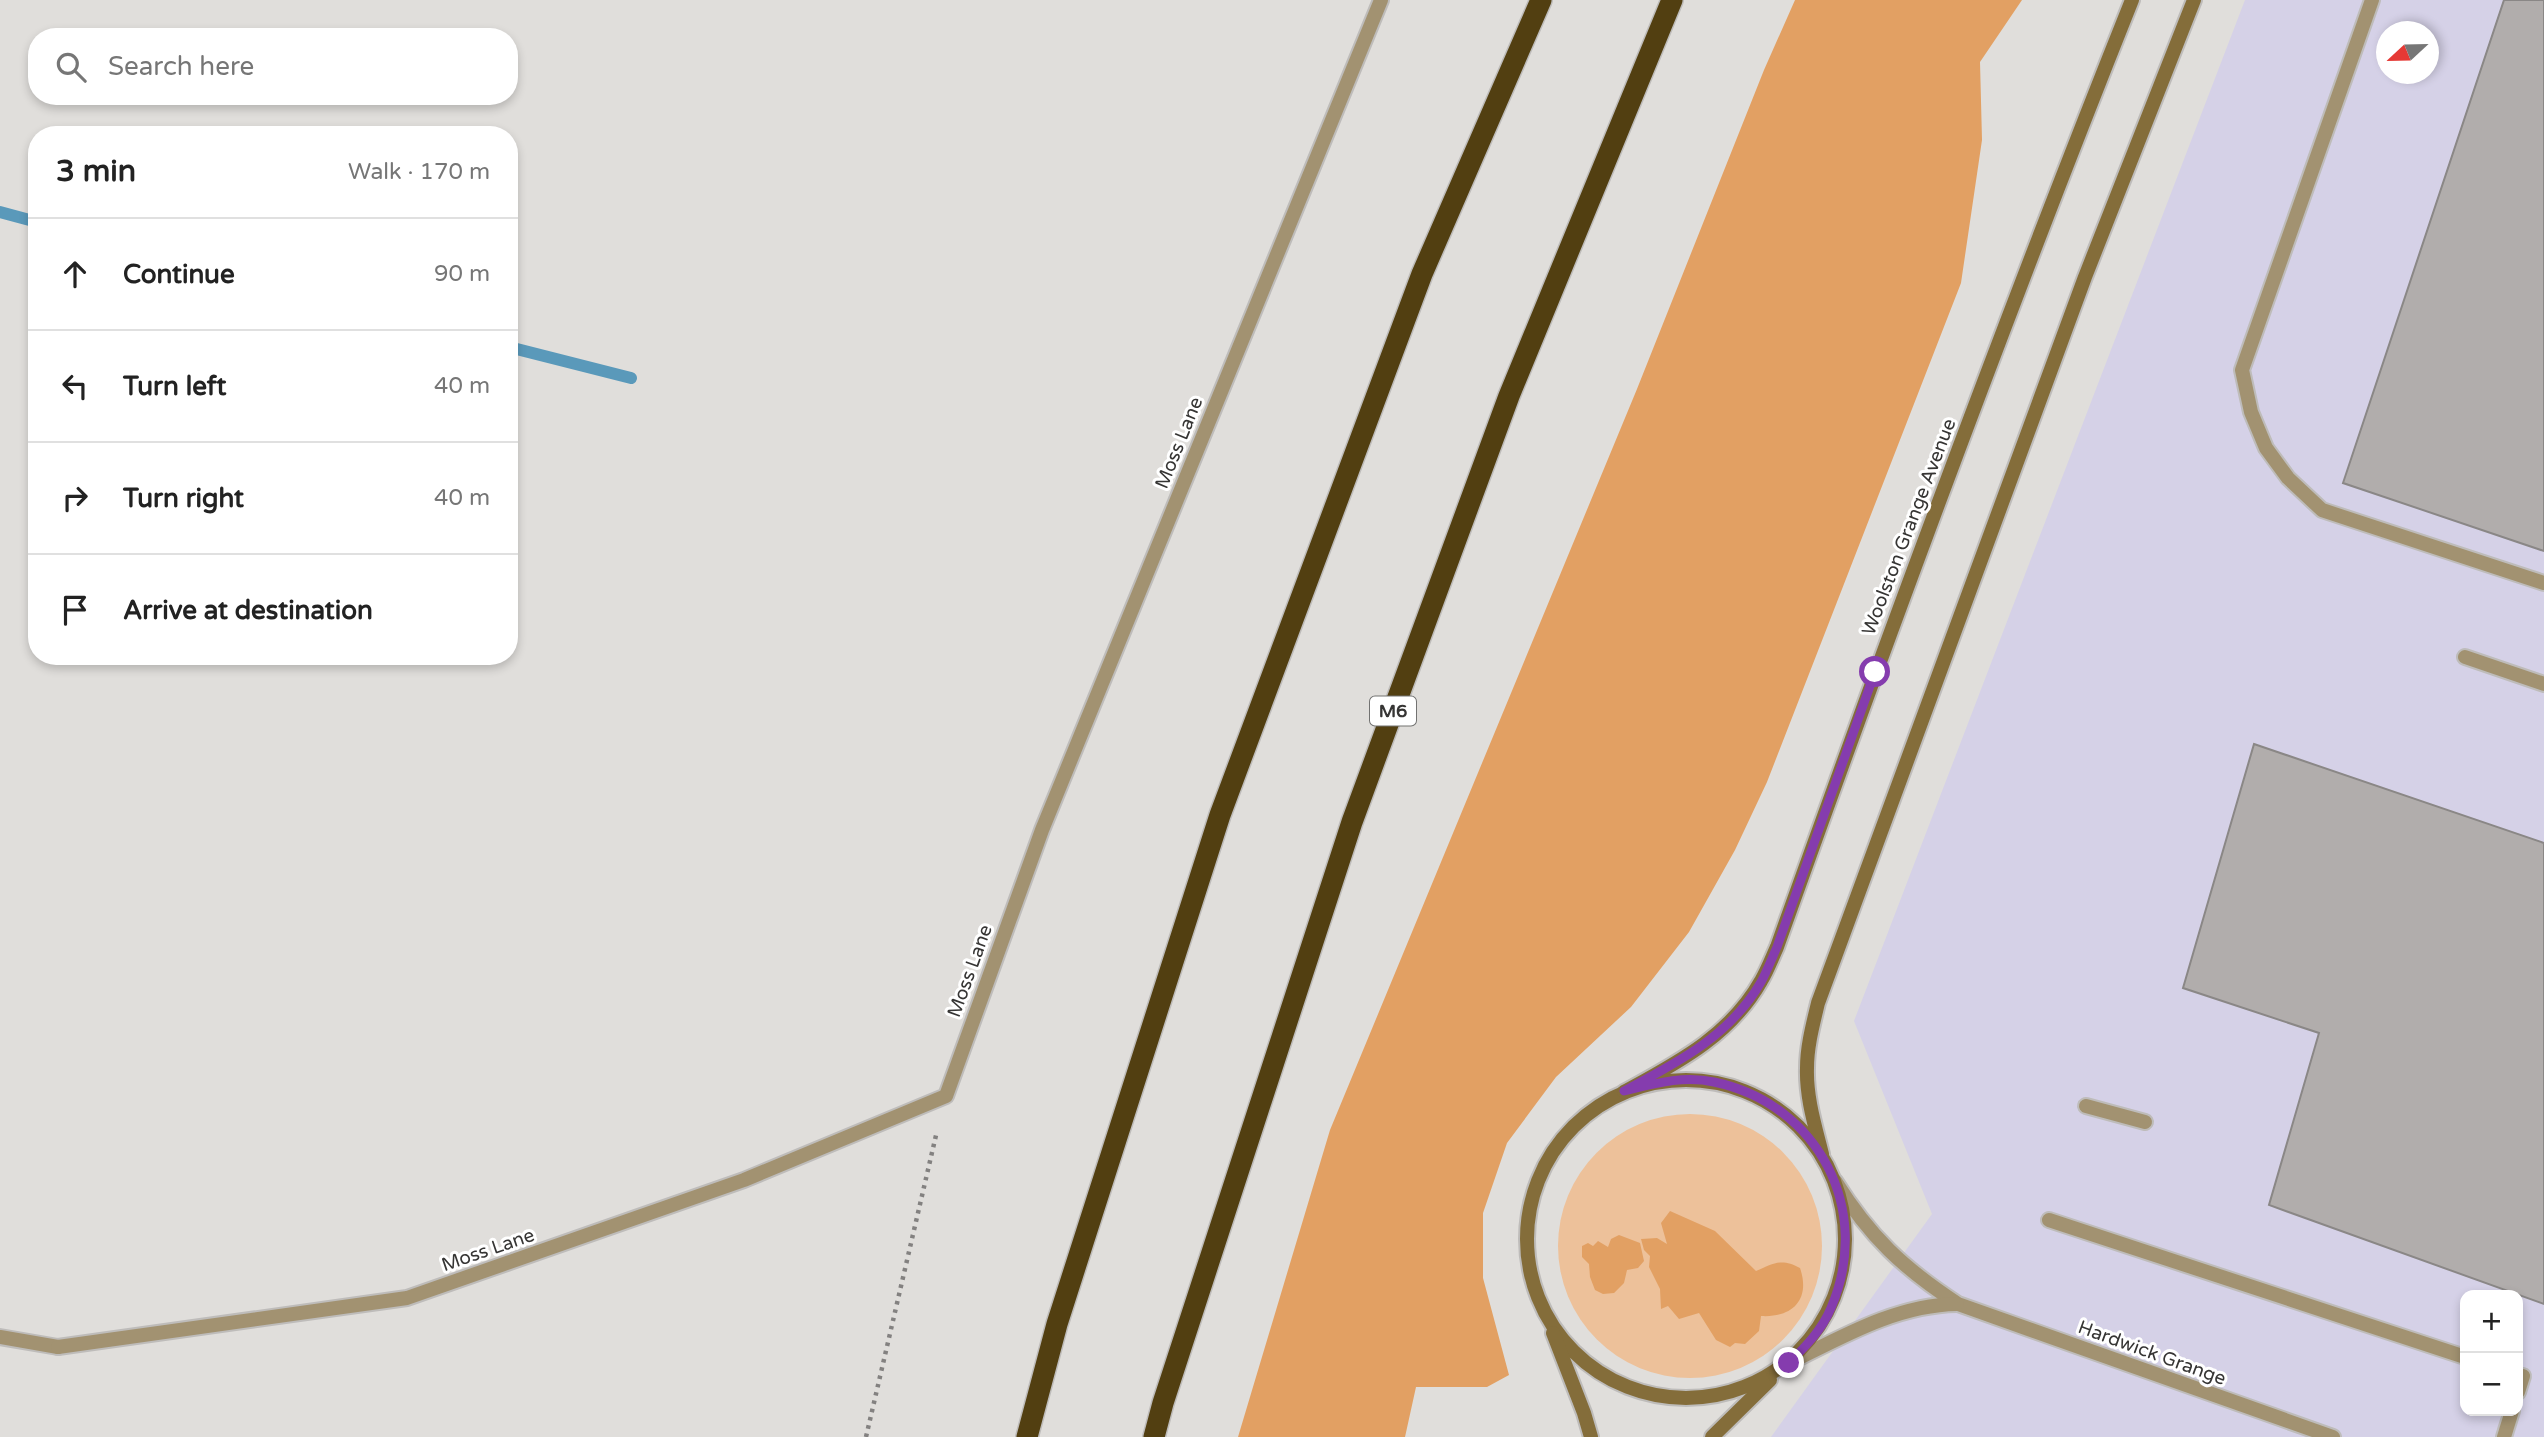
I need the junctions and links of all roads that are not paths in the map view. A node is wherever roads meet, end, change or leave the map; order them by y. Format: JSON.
{"nodes":[{"id":1,"x":1381,"y":0,"type":"edge"},
{"id":2,"x":1541,"y":0,"type":"edge"},
{"id":3,"x":1672,"y":0,"type":"edge"},
{"id":4,"x":2132,"y":0,"type":"edge"},
{"id":5,"x":2194,"y":0,"type":"edge"},
{"id":6,"x":2372,"y":0,"type":"edge"},
{"id":7,"x":2544,"y":583,"type":"edge"},
{"id":8,"x":2465,"y":657,"type":"dead end"},
{"id":9,"x":2544,"y":684,"type":"edge"},
{"id":10,"x":1624,"y":1091,"type":"junction"},
{"id":11,"x":2085,"y":1106,"type":"dead end"},
{"id":12,"x":2145,"y":1122,"type":"dead end"},
{"id":13,"x":1822,"y":1154,"type":"junction"},
{"id":14,"x":1835,"y":1181,"type":"junction"},
{"id":15,"x":2049,"y":1220,"type":"dead end"},
{"id":16,"x":1958,"y":1304,"type":"junction"},
{"id":17,"x":1549,"y":1323,"type":"junction"},
{"id":18,"x":0,"y":1337,"type":"edge"},
{"id":19,"x":2460,"y":1355,"type":"edge"},
{"id":20,"x":1785,"y":1366,"type":"junction"},
{"id":21,"x":2510,"y":1416,"type":"edge"},
{"id":22,"x":2326,"y":1436,"type":"edge"},
{"id":23,"x":1027,"y":1437,"type":"edge"},
{"id":24,"x":1154,"y":1437,"type":"edge"},
{"id":25,"x":1591,"y":1437,"type":"edge"},
{"id":26,"x":1712,"y":1437,"type":"edge"},
{"id":27,"x":2504,"y":1437,"type":"edge"}],
"edges":[{"from":1,"to":18,"type":"street","name":"Moss Lane"},
{"from":2,"to":23,"type":"highway"},
{"from":3,"to":24,"type":"highway","number":"M6"},
{"from":4,"to":10,"type":"main road","name":"Woolston Grange Avenue"},
{"from":5,"to":13,"type":"main road"},
{"from":6,"to":7,"type":"street"},
{"from":8,"to":9,"type":"street"},
{"from":10,"to":13,"type":"main road"},
{"from":10,"to":17,"type":"main road"},
{"from":11,"to":12,"type":"street"},
{"from":13,"to":14,"type":"main road"},
{"from":14,"to":16,"type":"street","name":"Hardwick Grange"},
{"from":14,"to":20,"type":"main road"},
{"from":15,"to":19,"type":"street"},
{"from":16,"to":20,"type":"street","name":"Hardwick Grange"},
{"from":16,"to":22,"type":"street","name":"Hardwick Grange"},
{"from":17,"to":20,"type":"main road"},
{"from":17,"to":25,"type":"main road"},
{"from":20,"to":26,"type":"main road"},
{"from":21,"to":27,"type":"street"}]}
